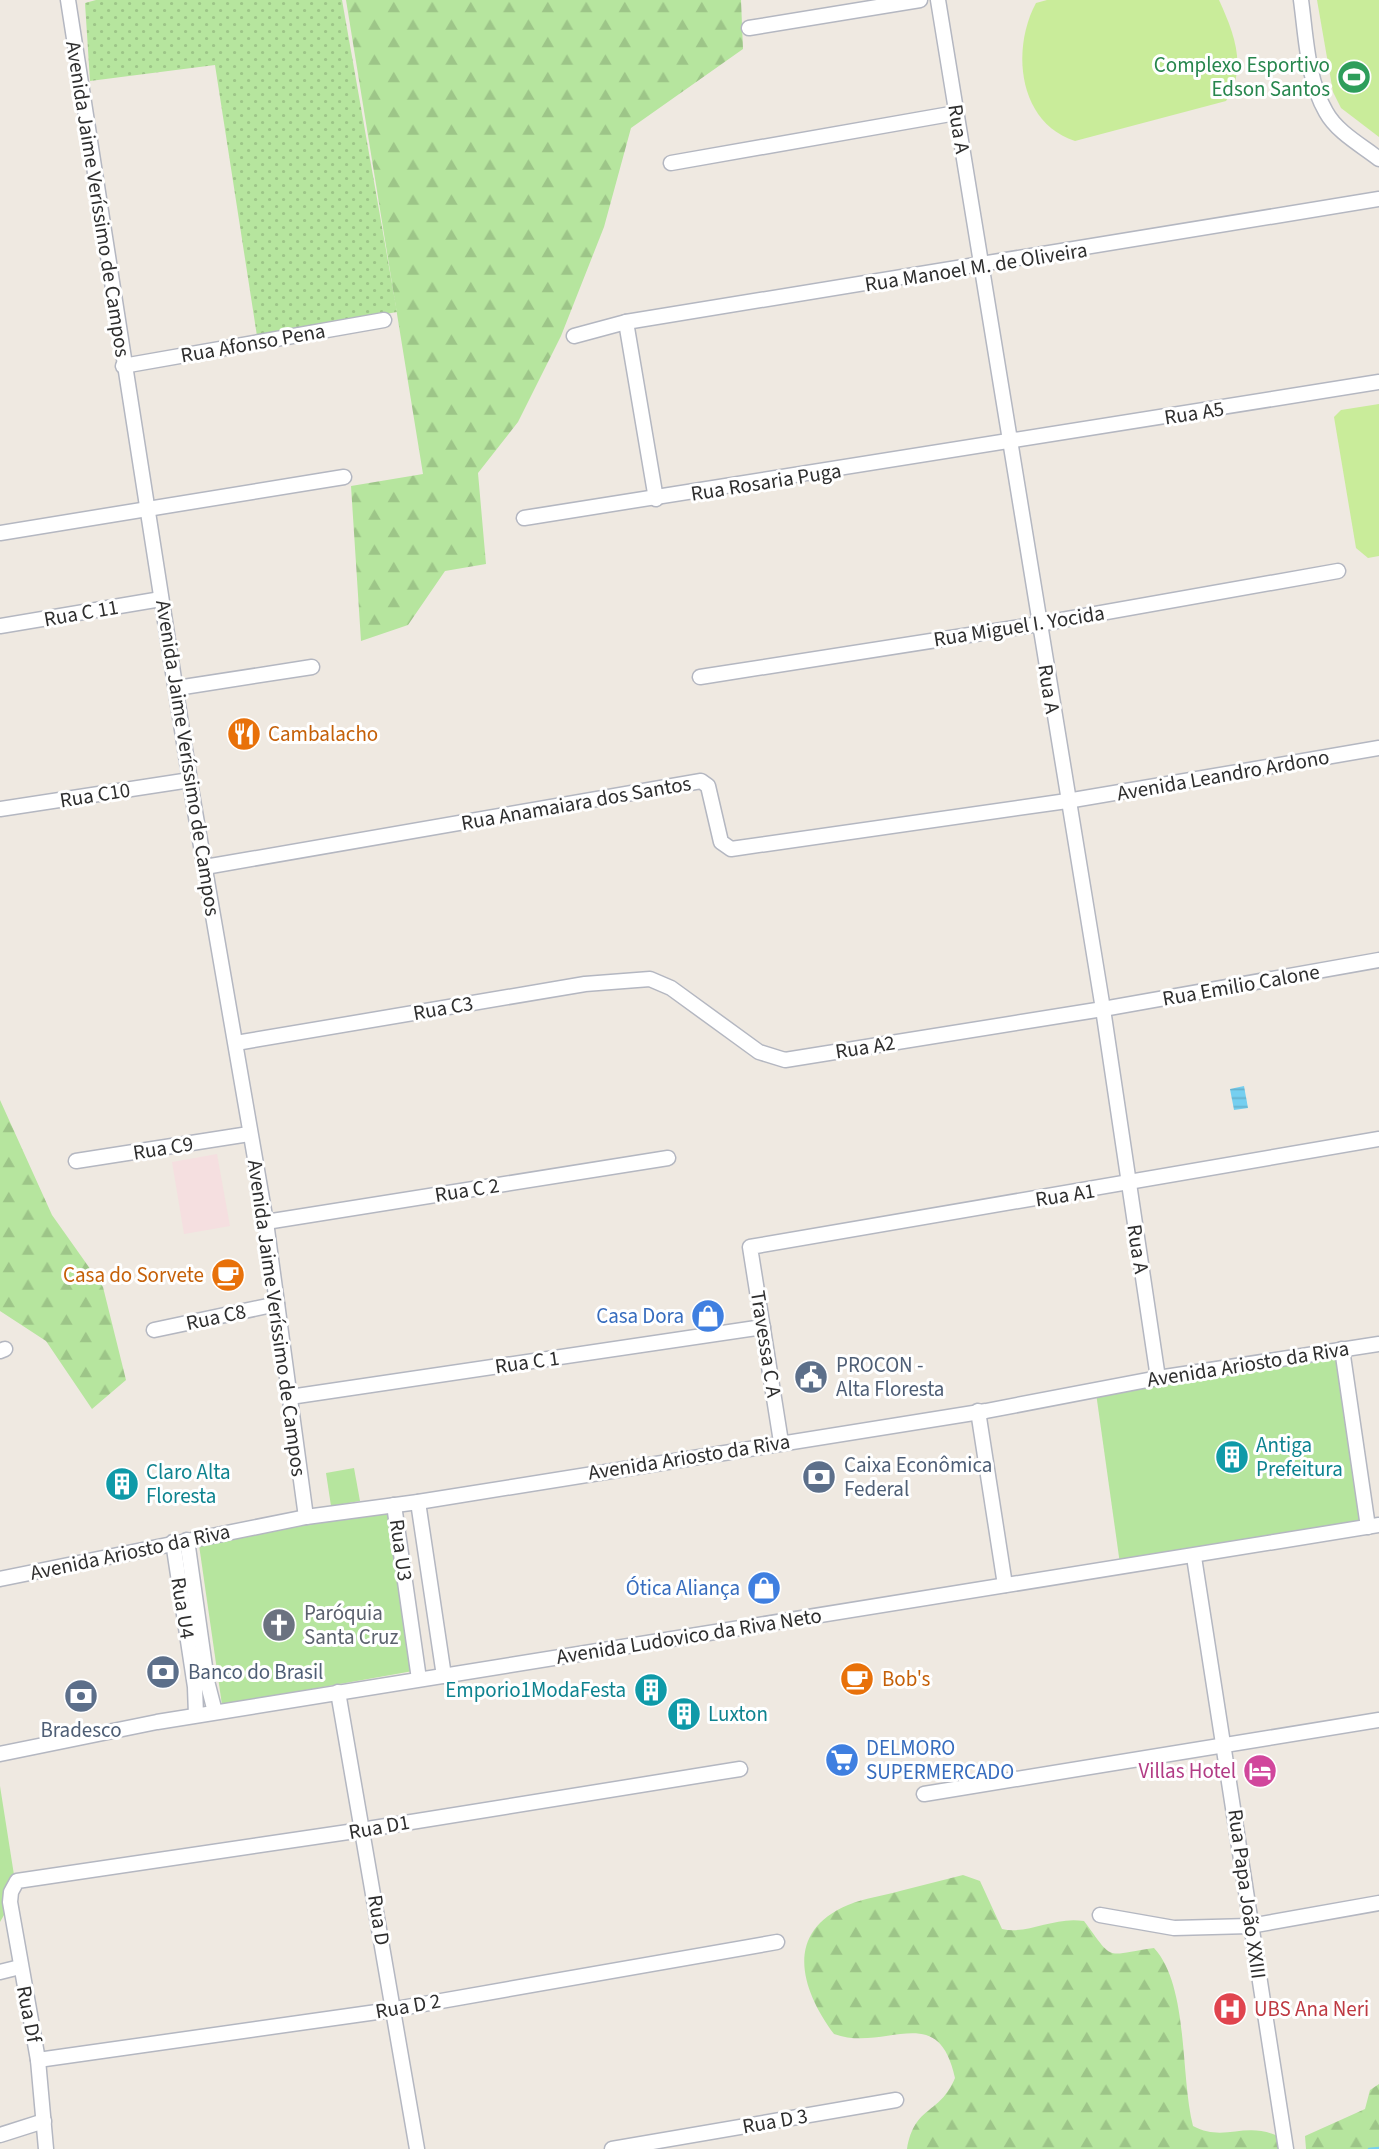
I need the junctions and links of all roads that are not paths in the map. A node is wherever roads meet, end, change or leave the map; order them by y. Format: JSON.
{"nodes":[{"id":1,"x":68,"y":0,"type":"edge"},
{"id":2,"x":920,"y":0,"type":"edge"},
{"id":3,"x":938,"y":0,"type":"edge"},
{"id":4,"x":1301,"y":0,"type":"edge"},
{"id":5,"x":749,"y":27,"type":"dead end"},
{"id":6,"x":956,"y":113,"type":"junction"},
{"id":7,"x":1379,"y":159,"type":"edge"},
{"id":8,"x":671,"y":163,"type":"dead end"},
{"id":9,"x":1379,"y":199,"type":"edge"},
{"id":10,"x":982,"y":266,"type":"junction"},
{"id":11,"x":384,"y":320,"type":"dead end"},
{"id":12,"x":626,"y":322,"type":"junction"},
{"id":13,"x":574,"y":335,"type":"dead end"},
{"id":14,"x":123,"y":366,"type":"junction"},
{"id":15,"x":1379,"y":382,"type":"edge"},
{"id":16,"x":1009,"y":443,"type":"junction"},
{"id":17,"x":344,"y":477,"type":"dead end"},
{"id":18,"x":656,"y":499,"type":"junction"},
{"id":19,"x":148,"y":510,"type":"junction"},
{"id":20,"x":524,"y":519,"type":"dead end"},
{"id":21,"x":0,"y":533,"type":"edge"},
{"id":22,"x":1338,"y":571,"type":"dead end"},
{"id":23,"x":161,"y":599,"type":"junction"},
{"id":24,"x":1039,"y":624,"type":"junction"},
{"id":25,"x":0,"y":626,"type":"edge"},
{"id":26,"x":312,"y":667,"type":"dead end"},
{"id":27,"x":700,"y":677,"type":"dead end"},
{"id":28,"x":177,"y":688,"type":"junction"},
{"id":29,"x":1379,"y":748,"type":"edge"},
{"id":30,"x":190,"y":780,"type":"junction"},
{"id":31,"x":1068,"y":801,"type":"junction"},
{"id":32,"x":0,"y":809,"type":"edge"},
{"id":33,"x":205,"y":867,"type":"junction"},
{"id":34,"x":1379,"y":960,"type":"edge"},
{"id":35,"x":650,"y":979,"type":"joint"},
{"id":36,"x":1103,"y":1009,"type":"junction"},
{"id":37,"x":236,"y":1043,"type":"junction"},
{"id":38,"x":249,"y":1134,"type":"junction"},
{"id":39,"x":1379,"y":1139,"type":"edge"},
{"id":40,"x":668,"y":1158,"type":"dead end"},
{"id":41,"x":76,"y":1161,"type":"dead end"},
{"id":42,"x":1129,"y":1184,"type":"junction"},
{"id":43,"x":266,"y":1222,"type":"junction"},
{"id":44,"x":750,"y":1247,"type":"joint"},
{"id":45,"x":277,"y":1304,"type":"junction"},
{"id":46,"x":764,"y":1326,"type":"junction"},
{"id":47,"x":154,"y":1330,"type":"dead end"},
{"id":48,"x":1379,"y":1344,"type":"edge"},
{"id":49,"x":1342,"y":1349,"type":"junction"},
{"id":50,"x":1158,"y":1378,"type":"junction"},
{"id":51,"x":290,"y":1397,"type":"junction"},
{"id":52,"x":982,"y":1411,"type":"junction"},
{"id":53,"x":781,"y":1442,"type":"junction"},
{"id":54,"x":418,"y":1502,"type":"junction"},
{"id":55,"x":394,"y":1505,"type":"junction"},
{"id":56,"x":306,"y":1517,"type":"junction"},
{"id":57,"x":1374,"y":1526,"type":"edge"},
{"id":58,"x":180,"y":1541,"type":"junction"},
{"id":59,"x":1194,"y":1557,"type":"junction"},
{"id":60,"x":0,"y":1578,"type":"edge"},
{"id":61,"x":1009,"y":1584,"type":"junction"},
{"id":62,"x":193,"y":1624,"type":"junction"},
{"id":63,"x":444,"y":1676,"type":"junction"},
{"id":64,"x":419,"y":1679,"type":"junction"},
{"id":65,"x":338,"y":1692,"type":"junction"},
{"id":66,"x":215,"y":1712,"type":"junction"},
{"id":67,"x":196,"y":1715,"type":"junction"},
{"id":68,"x":1379,"y":1720,"type":"edge"},
{"id":69,"x":1225,"y":1745,"type":"junction"},
{"id":70,"x":0,"y":1754,"type":"edge"},
{"id":71,"x":740,"y":1769,"type":"dead end"},
{"id":72,"x":924,"y":1794,"type":"dead end"},
{"id":73,"x":364,"y":1830,"type":"junction"},
{"id":74,"x":17,"y":1881,"type":"joint"},
{"id":75,"x":1379,"y":1903,"type":"edge"},
{"id":76,"x":1100,"y":1915,"type":"dead end"},
{"id":77,"x":1250,"y":1926,"type":"junction"},
{"id":78,"x":777,"y":1942,"type":"dead end"},
{"id":79,"x":20,"y":1967,"type":"junction"},
{"id":80,"x":0,"y":1972,"type":"edge"},
{"id":81,"x":393,"y":2009,"type":"junction"},
{"id":82,"x":38,"y":2060,"type":"junction"},
{"id":83,"x":896,"y":2100,"type":"dead end"},
{"id":84,"x":44,"y":2121,"type":"junction"},
{"id":85,"x":0,"y":2135,"type":"edge"},
{"id":86,"x":46,"y":2149,"type":"edge"},
{"id":87,"x":417,"y":2149,"type":"edge"},
{"id":88,"x":612,"y":2149,"type":"edge"},
{"id":89,"x":1286,"y":2149,"type":"edge"}],
"edges":[{"from":1,"to":14,"type":"street","name":"Avenida Jaime Veríssimo de Campos"},
{"from":2,"to":5,"type":"street"},
{"from":3,"to":6,"type":"street","name":"Rua A"},
{"from":4,"to":7,"type":"street"},
{"from":6,"to":8,"type":"street"},
{"from":6,"to":10,"type":"street","name":"Rua A"},
{"from":9,"to":10,"type":"street","name":"Rua Manoel M. de Oliveira"},
{"from":10,"to":12,"type":"street","name":"Rua Manoel M. de Oliveira"},
{"from":10,"to":16,"type":"street","name":"Rua A"},
{"from":11,"to":14,"type":"street","name":"Rua Afonso Pena"},
{"from":12,"to":13,"type":"street","name":"Rua Manoel M. de Oliveira"},
{"from":12,"to":18,"type":"street"},
{"from":14,"to":19,"type":"street","name":"Avenida Jaime Veríssimo de Campos"},
{"from":15,"to":16,"type":"street","name":"Rua A5"},
{"from":16,"to":18,"type":"street","name":"Rua Rosaria Puga"},
{"from":16,"to":24,"type":"street","name":"Rua A"},
{"from":17,"to":19,"type":"street"},
{"from":18,"to":20,"type":"street","name":"Rua Rosaria Puga"},
{"from":19,"to":21,"type":"street"},
{"from":19,"to":23,"type":"street","name":"Avenida Jaime Veríssimo de Campos"},
{"from":22,"to":24,"type":"street","name":"Rua Miguel I. Yocida"},
{"from":23,"to":25,"type":"street","name":"Rua C 11"},
{"from":23,"to":28,"type":"street","name":"Avenida Jaime Veríssimo de Campos"},
{"from":24,"to":27,"type":"street","name":"Rua Miguel I. Yocida"},
{"from":24,"to":31,"type":"street","name":"Rua A"},
{"from":26,"to":28,"type":"street"},
{"from":28,"to":30,"type":"street","name":"Avenida Jaime Veríssimo de Campos"},
{"from":29,"to":31,"type":"street","name":"Avenida Leandro Ardono"},
{"from":30,"to":32,"type":"street","name":"Rua C10"},
{"from":30,"to":33,"type":"street","name":"Avenida Jaime Veríssimo de Campos"},
{"from":31,"to":33,"type":"street","name":"Rua Anamaiara dos Santos"},
{"from":31,"to":36,"type":"street","name":"Rua A"},
{"from":33,"to":37,"type":"street","name":"Avenida Jaime Veríssimo de Campos"},
{"from":34,"to":36,"type":"street","name":"Rua Emilio Calone"},
{"from":35,"to":36,"type":"street","name":"Rua A2"},
{"from":35,"to":37,"type":"street","name":"Rua C3"},
{"from":36,"to":42,"type":"street","name":"Rua A"},
{"from":37,"to":38,"type":"street","name":"Avenida Jaime Veríssimo de Campos"},
{"from":38,"to":41,"type":"street","name":"Rua C9"},
{"from":38,"to":43,"type":"street","name":"Avenida Jaime Veríssimo de Campos"},
{"from":39,"to":42,"type":"street","name":"Rua A1"},
{"from":40,"to":43,"type":"street","name":"Rua C 2"},
{"from":42,"to":44,"type":"street","name":"Rua A1"},
{"from":42,"to":50,"type":"street","name":"Rua A"},
{"from":43,"to":45,"type":"street","name":"Avenida Jaime Veríssimo de Campos"},
{"from":44,"to":46,"type":"street","name":"Travessa C A"},
{"from":45,"to":47,"type":"street","name":"Rua C8"},
{"from":45,"to":51,"type":"street","name":"Avenida Jaime Veríssimo de Campos"},
{"from":46,"to":51,"type":"street","name":"Rua C 1"},
{"from":46,"to":53,"type":"street","name":"Travessa C A"},
{"from":48,"to":49,"type":"street","name":"Avenida Ariosto da Riva"},
{"from":49,"to":50,"type":"street","name":"Avenida Ariosto da Riva"},
{"from":49,"to":57,"type":"street"},
{"from":50,"to":52,"type":"street","name":"Avenida Ariosto da Riva"},
{"from":51,"to":56,"type":"street","name":"Avenida Jaime Veríssimo de Campos"},
{"from":52,"to":53,"type":"street","name":"Avenida Ariosto da Riva"},
{"from":52,"to":61,"type":"street"},
{"from":53,"to":54,"type":"street","name":"Avenida Ariosto da Riva"},
{"from":54,"to":55,"type":"street","name":"Avenida Ariosto da Riva"},
{"from":54,"to":63,"type":"street","name":"Rua U3"},
{"from":55,"to":56,"type":"street","name":"Avenida Ariosto da Riva"},
{"from":55,"to":64,"type":"street","name":"Rua U3"},
{"from":56,"to":58,"type":"street","name":"Avenida Ariosto da Riva"},
{"from":57,"to":59,"type":"street","name":"Avenida Ludovico da Riva Neto"},
{"from":58,"to":60,"type":"street","name":"Avenida Ariosto da Riva"},
{"from":58,"to":62,"type":"street","name":"Rua U4"},
{"from":59,"to":61,"type":"street","name":"Avenida Ludovico da Riva Neto"},
{"from":59,"to":69,"type":"street","name":"Rua Papa João XXIII"},
{"from":61,"to":63,"type":"street","name":"Avenida Ludovico da Riva Neto"},
{"from":62,"to":66,"type":"street","name":"Rua U4"},
{"from":62,"to":67,"type":"street","name":"Rua U4"},
{"from":63,"to":64,"type":"street","name":"Avenida Ludovico da Riva Neto"},
{"from":64,"to":65,"type":"street","name":"Avenida Ludovico da Riva Neto"},
{"from":65,"to":66,"type":"street","name":"Avenida Ludovico da Riva Neto"},
{"from":65,"to":73,"type":"street","name":"Rua D"},
{"from":66,"to":67,"type":"street","name":"Avenida Ludovico da Riva Neto"},
{"from":67,"to":70,"type":"street","name":"Avenida Ludovico da Riva Neto"},
{"from":68,"to":69,"type":"street"},
{"from":69,"to":72,"type":"street"},
{"from":69,"to":77,"type":"street","name":"Rua Papa João XXIII"},
{"from":71,"to":73,"type":"street","name":"Rua D1"},
{"from":73,"to":74,"type":"street","name":"Rua D1"},
{"from":73,"to":81,"type":"street","name":"Rua D"},
{"from":74,"to":79,"type":"street","name":"Rua Df"},
{"from":75,"to":77,"type":"street"},
{"from":76,"to":77,"type":"street"},
{"from":77,"to":89,"type":"street","name":"Rua Papa João XXIII"},
{"from":78,"to":81,"type":"street","name":"Rua D 2"},
{"from":79,"to":80,"type":"street"},
{"from":79,"to":82,"type":"street","name":"Rua Df"},
{"from":81,"to":82,"type":"street","name":"Rua D 2"},
{"from":81,"to":87,"type":"street","name":"Rua D"},
{"from":82,"to":84,"type":"street","name":"Rua Df"},
{"from":83,"to":88,"type":"street","name":"Rua D 3"},
{"from":84,"to":85,"type":"street"},
{"from":84,"to":86,"type":"street","name":"Rua Df"}]}
